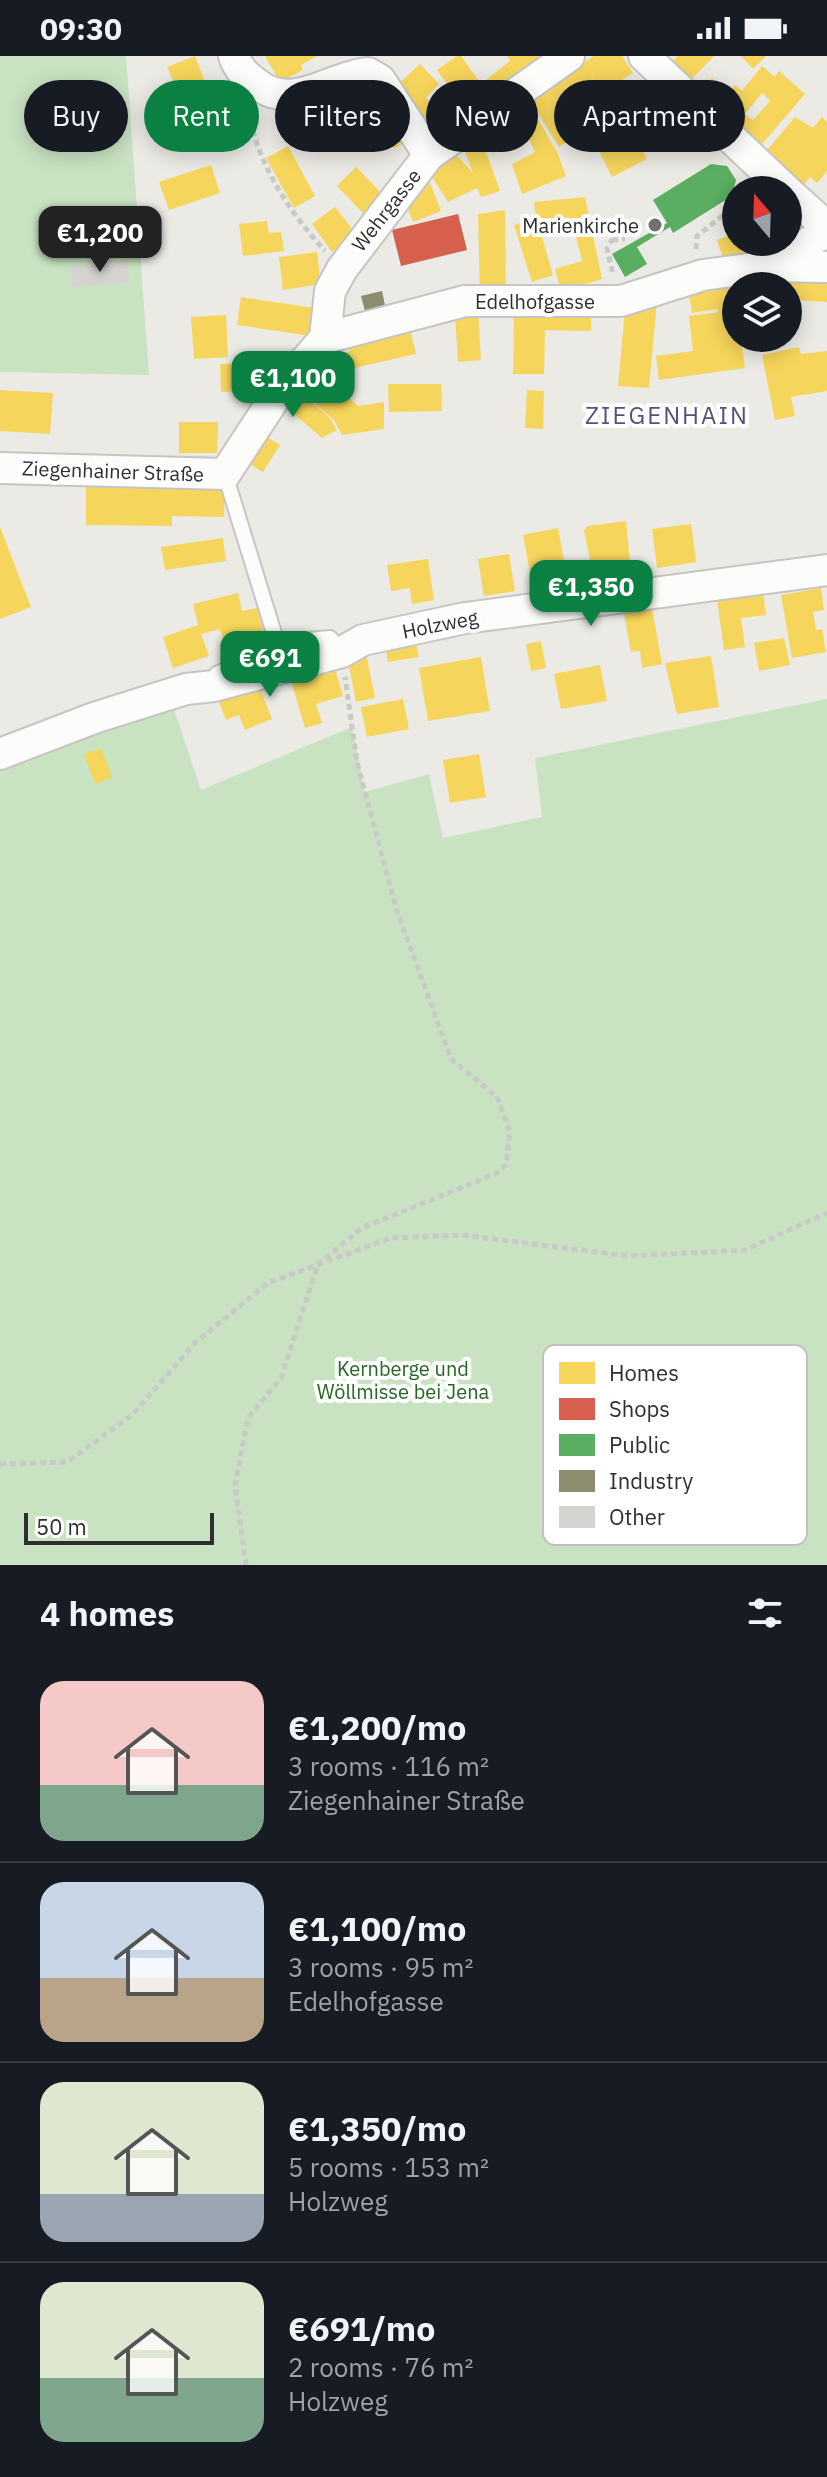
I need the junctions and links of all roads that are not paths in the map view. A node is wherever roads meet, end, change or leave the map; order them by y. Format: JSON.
{"nodes":[{"id":1,"x":569,"y":56,"type":"edge"},
{"id":2,"x":644,"y":56,"type":"edge"},
{"id":3,"x":237,"y":64,"type":"edge"},
{"id":4,"x":429,"y":155,"type":"junction"},
{"id":5,"x":771,"y":176,"type":"edge"},
{"id":6,"x":802,"y":205,"type":"edge"},
{"id":7,"x":827,"y":229,"type":"edge"},
{"id":8,"x":771,"y":266,"type":"junction"},
{"id":9,"x":827,"y":267,"type":"edge"},
{"id":10,"x":325,"y":338,"type":"junction"},
{"id":11,"x":0,"y":468,"type":"edge"},
{"id":12,"x":225,"y":474,"type":"junction"},
{"id":13,"x":827,"y":570,"type":"edge"},
{"id":14,"x":277,"y":643,"type":"junction"},
{"id":15,"x":342,"y":652,"type":"junction"},
{"id":16,"x":186,"y":689,"type":"junction"},
{"id":17,"x":0,"y":754,"type":"edge"}],
"edges":[{"from":1,"to":4,"type":"street","name":"Wehrgasse"},
{"from":2,"to":5,"type":"street"},
{"from":3,"to":4,"type":"street"},
{"from":4,"to":10,"type":"street","name":"Wehrgasse"},
{"from":6,"to":7,"type":"street"},
{"from":7,"to":8,"type":"street","name":"Edelhofgasse"},
{"from":8,"to":9,"type":"street","name":"Edelhofgasse"},
{"from":8,"to":10,"type":"street","name":"Edelhofgasse"},
{"from":10,"to":12,"type":"street"},
{"from":11,"to":12,"type":"street","name":"Ziegenhainer Straße"},
{"from":12,"to":14,"type":"lane"},
{"from":13,"to":15,"type":"street","name":"Holzweg"},
{"from":14,"to":15,"type":"lane","name":"Holzweg"},
{"from":14,"to":16,"type":"lane","name":"Holzweg"},
{"from":15,"to":16,"type":"street","name":"Holzweg"},
{"from":16,"to":17,"type":"street","name":"Holzweg"}]}
